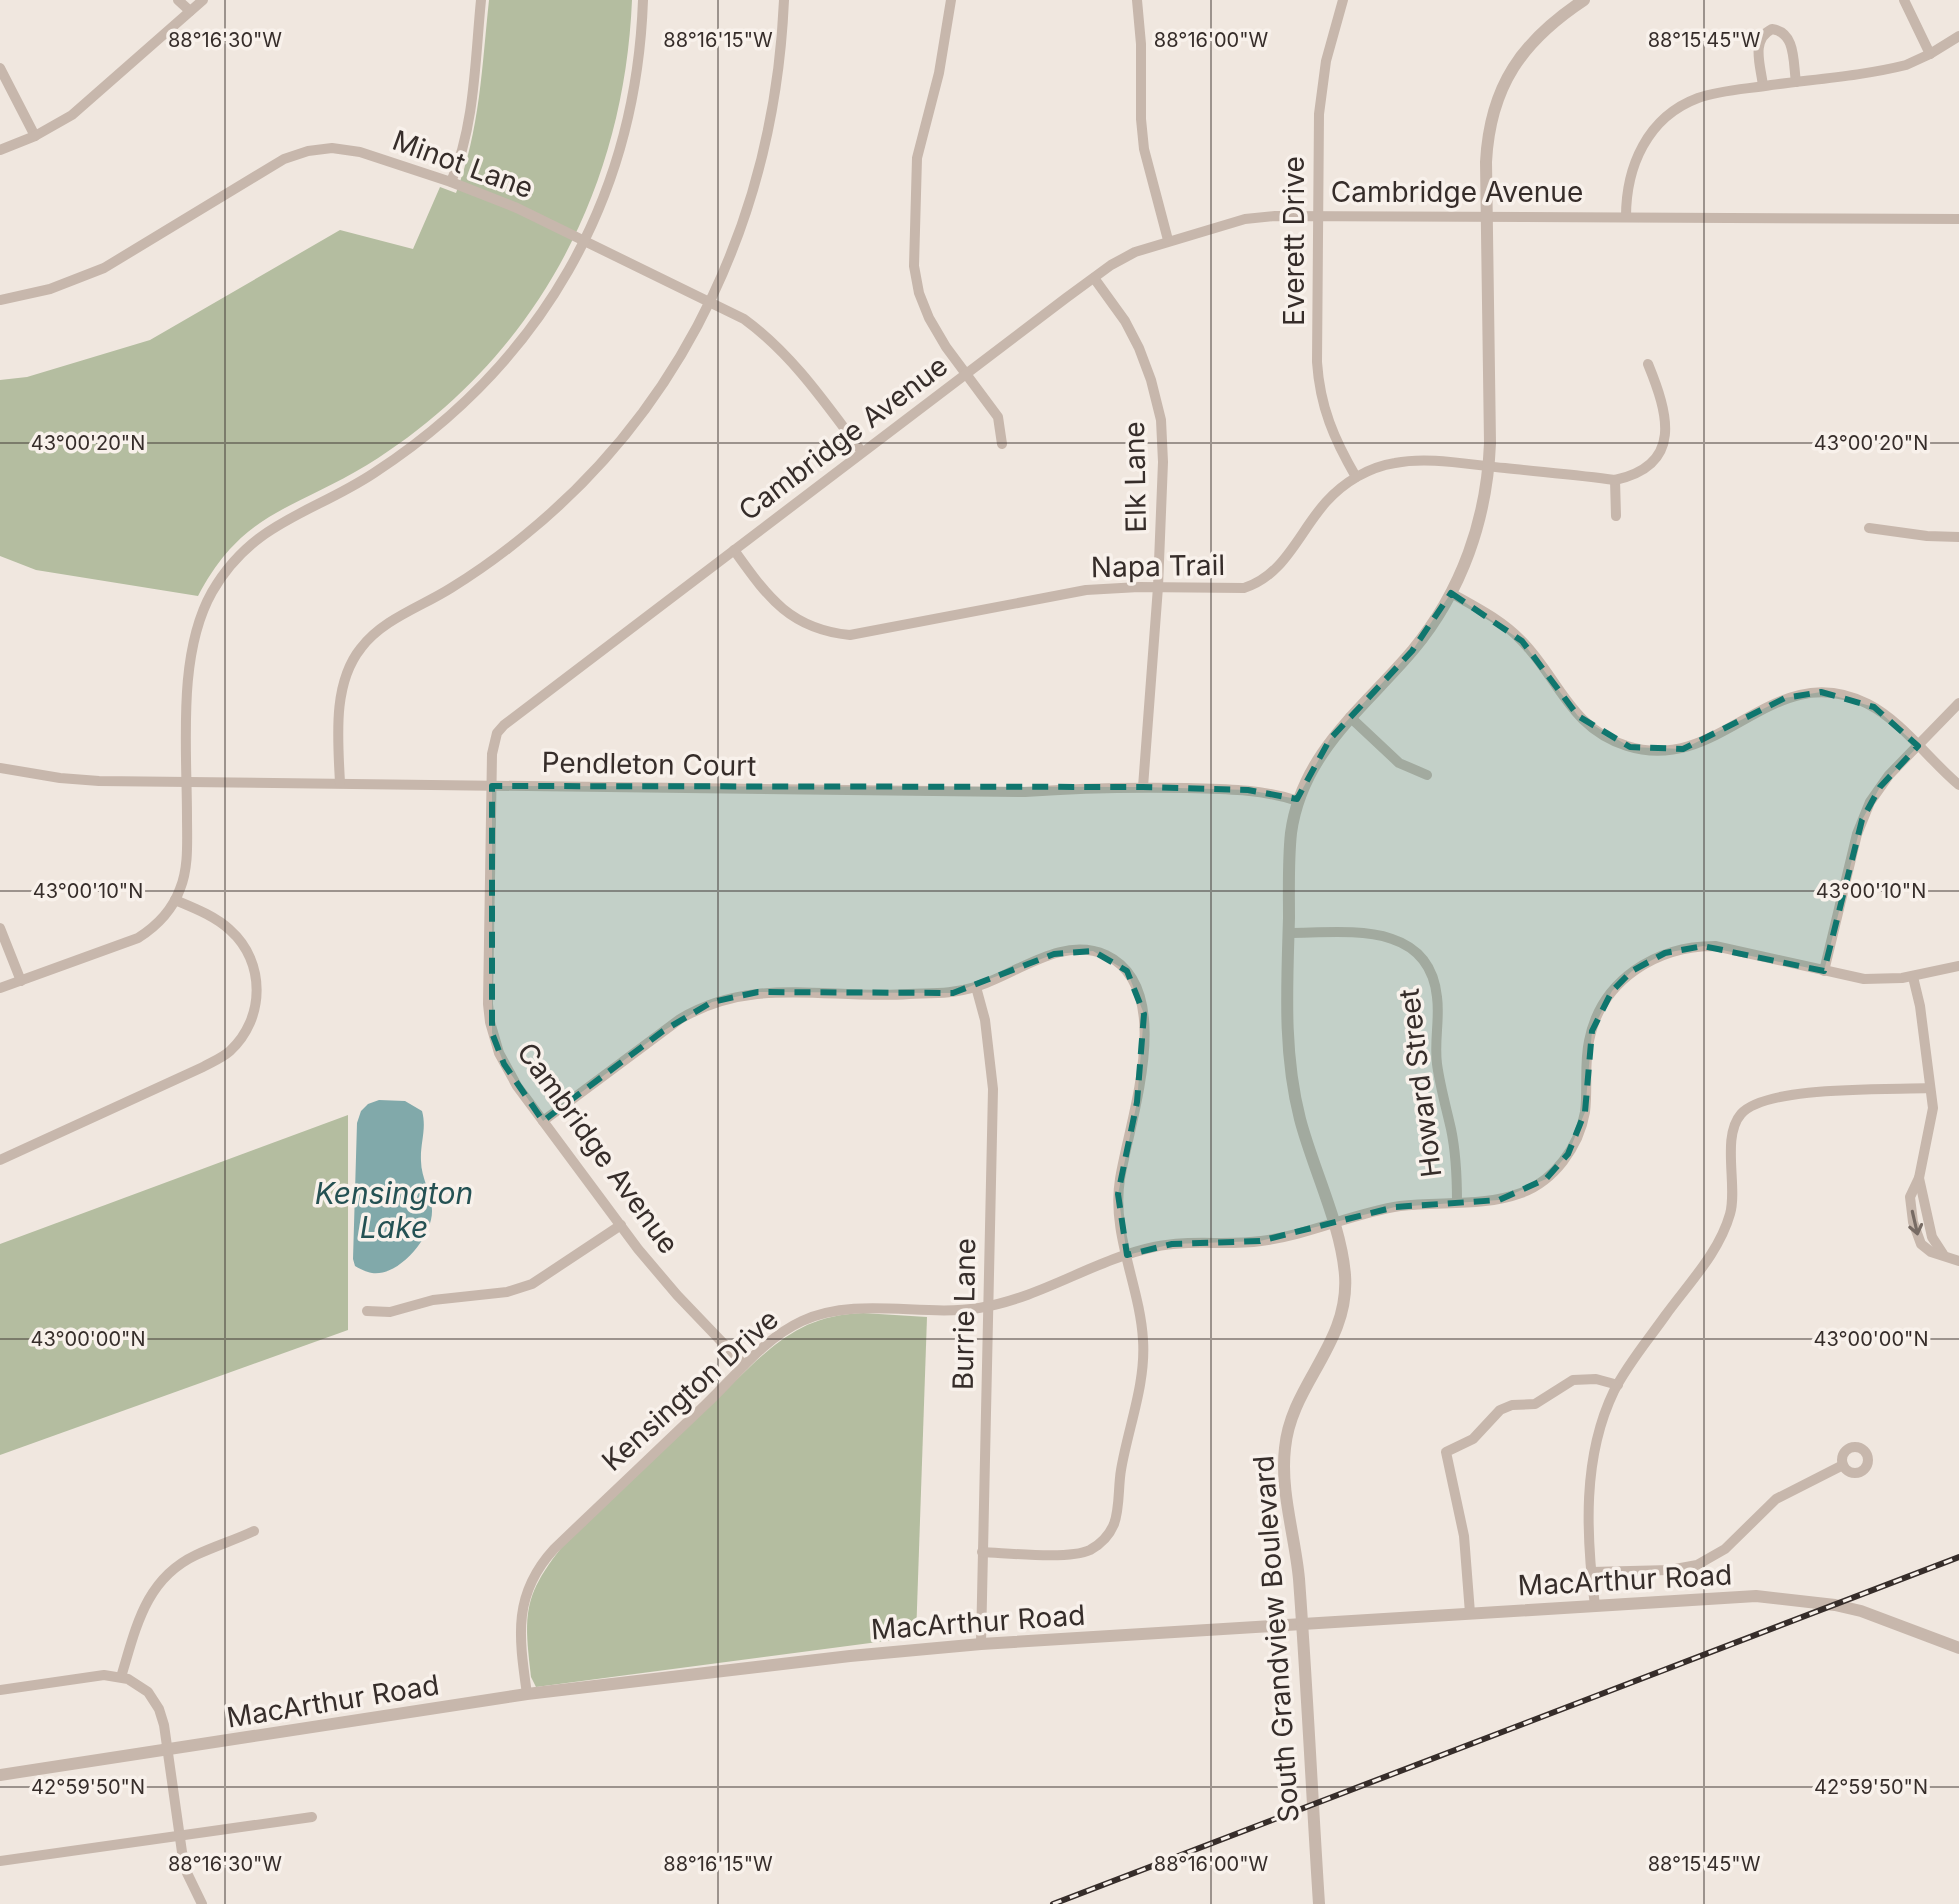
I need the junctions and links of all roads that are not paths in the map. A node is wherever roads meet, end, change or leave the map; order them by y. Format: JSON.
{"nodes":[{"id":1,"x":178,"y":0,"type":"edge"},
{"id":2,"x":203,"y":0,"type":"edge"},
{"id":3,"x":481,"y":0,"type":"edge"},
{"id":4,"x":643,"y":0,"type":"edge"},
{"id":5,"x":784,"y":0,"type":"edge"},
{"id":6,"x":951,"y":0,"type":"edge"},
{"id":7,"x":1137,"y":0,"type":"edge"},
{"id":8,"x":1343,"y":0,"type":"edge"},
{"id":9,"x":1584,"y":0,"type":"edge"},
{"id":10,"x":1904,"y":0,"type":"edge"},
{"id":11,"x":190,"y":11,"type":"junction"},
{"id":12,"x":1959,"y":36,"type":"edge"},
{"id":13,"x":1930,"y":54,"type":"junction"},
{"id":14,"x":0,"y":68,"type":"edge"},
{"id":15,"x":1796,"y":82,"type":"junction"},
{"id":16,"x":1763,"y":86,"type":"junction"},
{"id":17,"x":35,"y":136,"type":"junction"},
{"id":18,"x":0,"y":150,"type":"edge"},
{"id":19,"x":451,"y":182,"type":"junction"},
{"id":20,"x":1318,"y":215,"type":"junction"},
{"id":21,"x":1487,"y":216,"type":"junction"},
{"id":22,"x":1626,"y":217,"type":"junction"},
{"id":23,"x":1959,"y":219,"type":"edge"},
{"id":24,"x":584,"y":240,"type":"junction"},
{"id":25,"x":1168,"y":240,"type":"junction"},
{"id":26,"x":1094,"y":278,"type":"junction"},
{"id":27,"x":0,"y":300,"type":"edge"},
{"id":28,"x":710,"y":302,"type":"junction"},
{"id":29,"x":1648,"y":364,"type":"dead end"},
{"id":30,"x":966,"y":375,"type":"junction"},
{"id":31,"x":1002,"y":444,"type":"dead end"},
{"id":32,"x":862,"y":452,"type":"junction"},
{"id":33,"x":1489,"y":466,"type":"junction"},
{"id":34,"x":1356,"y":477,"type":"junction"},
{"id":35,"x":1615,"y":480,"type":"junction"},
{"id":36,"x":1616,"y":516,"type":"dead end"},
{"id":37,"x":1869,"y":528,"type":"dead end"},
{"id":38,"x":1959,"y":537,"type":"edge"},
{"id":39,"x":734,"y":550,"type":"junction"},
{"id":40,"x":1158,"y":587,"type":"junction"},
{"id":41,"x":1451,"y":593,"type":"junction"},
{"id":42,"x":1959,"y":703,"type":"edge"},
{"id":43,"x":1350,"y":717,"type":"junction"},
{"id":44,"x":1918,"y":746,"type":"junction"},
{"id":45,"x":0,"y":768,"type":"edge"},
{"id":46,"x":1427,"y":775,"type":"dead end"},
{"id":47,"x":187,"y":782,"type":"junction"},
{"id":48,"x":340,"y":783,"type":"junction"},
{"id":49,"x":1959,"y":785,"type":"edge"},
{"id":50,"x":492,"y":786,"type":"junction"},
{"id":51,"x":1143,"y":787,"type":"junction"},
{"id":52,"x":1298,"y":801,"type":"junction"},
{"id":53,"x":175,"y":900,"type":"junction"},
{"id":54,"x":0,"y":928,"type":"edge"},
{"id":55,"x":1288,"y":933,"type":"junction"},
{"id":56,"x":1959,"y":966,"type":"edge"},
{"id":57,"x":1824,"y":971,"type":"junction"},
{"id":58,"x":1913,"y":977,"type":"junction"},
{"id":59,"x":21,"y":981,"type":"junction"},
{"id":60,"x":976,"y":987,"type":"junction"},
{"id":61,"x":0,"y":988,"type":"edge"},
{"id":62,"x":1930,"y":1088,"type":"junction"},
{"id":63,"x":543,"y":1121,"type":"junction"},
{"id":64,"x":0,"y":1160,"type":"edge"},
{"id":65,"x":1457,"y":1202,"type":"junction"},
{"id":66,"x":1333,"y":1223,"type":"junction"},
{"id":67,"x":621,"y":1225,"type":"junction"},
{"id":68,"x":1127,"y":1255,"type":"junction"},
{"id":69,"x":1959,"y":1261,"type":"edge"},
{"id":70,"x":988,"y":1306,"type":"junction"},
{"id":71,"x":367,"y":1311,"type":"dead end"},
{"id":72,"x":744,"y":1365,"type":"junction"},
{"id":73,"x":1618,"y":1385,"type":"junction"},
{"id":74,"x":1843,"y":1465,"type":"dead end"},
{"id":75,"x":254,"y":1531,"type":"dead end"},
{"id":76,"x":982,"y":1552,"type":"junction"},
{"id":77,"x":1591,"y":1572,"type":"junction"},
{"id":78,"x":1595,"y":1606,"type":"junction"},
{"id":79,"x":1470,"y":1613,"type":"junction"},
{"id":80,"x":1302,"y":1624,"type":"junction"},
{"id":81,"x":981,"y":1644,"type":"junction"},
{"id":82,"x":1959,"y":1648,"type":"edge"},
{"id":83,"x":121,"y":1677,"type":"junction"},
{"id":84,"x":0,"y":1690,"type":"edge"},
{"id":85,"x":527,"y":1694,"type":"junction"},
{"id":86,"x":168,"y":1751,"type":"junction"},
{"id":87,"x":0,"y":1775,"type":"edge"},
{"id":88,"x":312,"y":1817,"type":"dead end"},
{"id":89,"x":180,"y":1837,"type":"junction"},
{"id":90,"x":0,"y":1861,"type":"edge"},
{"id":91,"x":202,"y":1904,"type":"edge"},
{"id":92,"x":1319,"y":1904,"type":"edge"}],
"edges":[{"from":1,"to":11,"type":"street"},
{"from":2,"to":11,"type":"street"},
{"from":3,"to":19,"type":"street"},
{"from":4,"to":24,"type":"street"},
{"from":5,"to":28,"type":"street"},
{"from":6,"to":30,"type":"street"},
{"from":7,"to":25,"type":"street"},
{"from":8,"to":20,"type":"street","name":"Everett Drive"},
{"from":9,"to":21,"type":"street","name":"South Grandview Boulevard"},
{"from":10,"to":13,"type":"street"},
{"from":11,"to":17,"type":"street"},
{"from":12,"to":13,"type":"street"},
{"from":13,"to":15,"type":"street"},
{"from":14,"to":17,"type":"street"},
{"from":15,"to":16,"type":"street"},
{"from":15,"to":16,"type":"street"},
{"from":16,"to":22,"type":"street"},
{"from":17,"to":18,"type":"street"},
{"from":19,"to":24,"type":"street","name":"Minot Lane"},
{"from":19,"to":27,"type":"street","name":"Minot Lane"},
{"from":20,"to":21,"type":"street","name":"Cambridge Avenue"},
{"from":20,"to":25,"type":"street","name":"Cambridge Avenue"},
{"from":20,"to":34,"type":"street","name":"Everett Drive"},
{"from":21,"to":22,"type":"street","name":"Cambridge Avenue"},
{"from":21,"to":33,"type":"street","name":"South Grandview Boulevard"},
{"from":22,"to":23,"type":"street","name":"Cambridge Avenue"},
{"from":24,"to":28,"type":"street","name":"Minot Lane"},
{"from":24,"to":47,"type":"street"},
{"from":25,"to":26,"type":"street","name":"Cambridge Avenue"},
{"from":26,"to":30,"type":"street","name":"Cambridge Avenue"},
{"from":26,"to":40,"type":"street","name":"Elk Lane"},
{"from":28,"to":32,"type":"street","name":"Minot Lane"},
{"from":28,"to":48,"type":"street"},
{"from":29,"to":35,"type":"street"},
{"from":30,"to":31,"type":"street"},
{"from":30,"to":32,"type":"street","name":"Cambridge Avenue"},
{"from":32,"to":39,"type":"street","name":"Cambridge Avenue"},
{"from":33,"to":34,"type":"street","name":"Napa Trail"},
{"from":33,"to":35,"type":"street","name":"Napa Trail"},
{"from":33,"to":41,"type":"street","name":"South Grandview Boulevard"},
{"from":34,"to":40,"type":"street","name":"Napa Trail"},
{"from":35,"to":36,"type":"street"},
{"from":37,"to":38,"type":"street"},
{"from":39,"to":40,"type":"street","name":"Napa Trail"},
{"from":39,"to":50,"type":"street","name":"Cambridge Avenue"},
{"from":40,"to":51,"type":"street","name":"Elk Lane"},
{"from":41,"to":43,"type":"street","name":"South Grandview Boulevard"},
{"from":41,"to":44,"type":"street"},
{"from":42,"to":44,"type":"street"},
{"from":43,"to":46,"type":"street"},
{"from":43,"to":52,"type":"street","name":"South Grandview Boulevard"},
{"from":44,"to":49,"type":"street"},
{"from":44,"to":57,"type":"street"},
{"from":45,"to":47,"type":"street","name":"Pendleton Court"},
{"from":47,"to":48,"type":"street","name":"Pendleton Court"},
{"from":47,"to":53,"type":"street"},
{"from":48,"to":50,"type":"street","name":"Pendleton Court"},
{"from":50,"to":51,"type":"street","name":"Pendleton Court"},
{"from":50,"to":63,"type":"street","name":"Cambridge Avenue"},
{"from":51,"to":52,"type":"street","name":"Pendleton Court"},
{"from":52,"to":55,"type":"street","name":"South Grandview Boulevard"},
{"from":53,"to":59,"type":"street"},
{"from":53,"to":64,"type":"street"},
{"from":54,"to":59,"type":"street"},
{"from":55,"to":65,"type":"street","name":"Howard Street"},
{"from":55,"to":66,"type":"street","name":"South Grandview Boulevard"},
{"from":56,"to":58,"type":"street","name":"Kensington Drive"},
{"from":57,"to":58,"type":"street","name":"Kensington Drive"},
{"from":57,"to":65,"type":"street","name":"Kensington Drive"},
{"from":58,"to":62,"type":"street"},
{"from":59,"to":61,"type":"street"},
{"from":60,"to":63,"type":"street"},
{"from":60,"to":68,"type":"street"},
{"from":60,"to":70,"type":"street","name":"Burrie Lane"},
{"from":62,"to":69,"type":"street"},
{"from":62,"to":73,"type":"street","name":"MacArthur Road"},
{"from":63,"to":67,"type":"street","name":"Cambridge Avenue"},
{"from":65,"to":66,"type":"street","name":"Kensington Drive"},
{"from":66,"to":68,"type":"street","name":"Kensington Drive"},
{"from":66,"to":80,"type":"street","name":"South Grandview Boulevard"},
{"from":67,"to":71,"type":"street"},
{"from":67,"to":72,"type":"street","name":"Cambridge Avenue"},
{"from":68,"to":70,"type":"street","name":"Kensington Drive"},
{"from":68,"to":76,"type":"street"},
{"from":70,"to":72,"type":"street","name":"Kensington Drive"},
{"from":70,"to":76,"type":"street","name":"Burrie Lane"},
{"from":72,"to":85,"type":"street","name":"Kensington Drive"},
{"from":73,"to":77,"type":"street","name":"MacArthur Road"},
{"from":73,"to":79,"type":"street"},
{"from":74,"to":77,"type":"street"},
{"from":75,"to":83,"type":"street"},
{"from":76,"to":81,"type":"street","name":"Burrie Lane"},
{"from":77,"to":78,"type":"street","name":"MacArthur Road"},
{"from":78,"to":79,"type":"street","name":"MacArthur Road"},
{"from":78,"to":82,"type":"street","name":"MacArthur Road"},
{"from":79,"to":80,"type":"street","name":"MacArthur Road"},
{"from":80,"to":81,"type":"street","name":"MacArthur Road"},
{"from":80,"to":92,"type":"street","name":"South Grandview Boulevard"},
{"from":81,"to":85,"type":"street","name":"MacArthur Road"},
{"from":83,"to":84,"type":"street"},
{"from":83,"to":86,"type":"street"},
{"from":85,"to":86,"type":"street","name":"MacArthur Road"},
{"from":86,"to":87,"type":"street","name":"MacArthur Road"},
{"from":86,"to":89,"type":"street"},
{"from":88,"to":89,"type":"street"},
{"from":89,"to":90,"type":"street"},
{"from":89,"to":91,"type":"street"}]}
